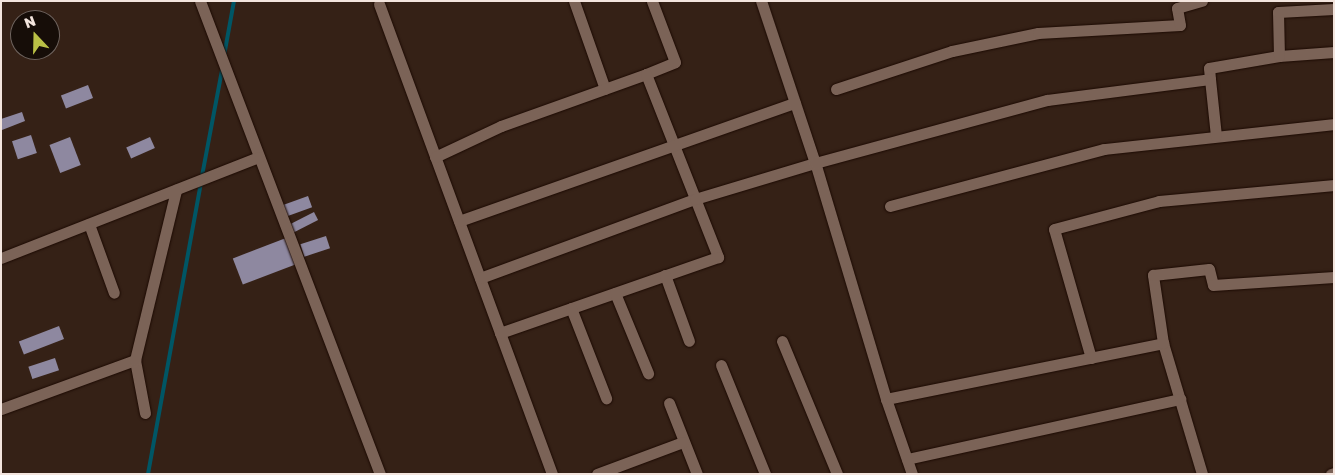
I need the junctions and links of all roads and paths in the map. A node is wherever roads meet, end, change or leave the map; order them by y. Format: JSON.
{"nodes":[{"id":1,"x":200,"y":1,"type":"edge"},
{"id":2,"x":574,"y":1,"type":"edge"},
{"id":3,"x":652,"y":1,"type":"edge"},
{"id":4,"x":761,"y":1,"type":"edge"},
{"id":5,"x":1202,"y":1,"type":"edge"},
{"id":6,"x":379,"y":4,"type":"dead end"},
{"id":7,"x":1276,"y":7,"type":"edge"},
{"id":8,"x":1334,"y":9,"type":"edge"},
{"id":9,"x":1334,"y":52,"type":"edge"},
{"id":10,"x":1279,"y":56,"type":"junction"},
{"id":11,"x":646,"y":74,"type":"junction"},
{"id":12,"x":1210,"y":79,"type":"junction"},
{"id":13,"x":605,"y":88,"type":"junction"},
{"id":14,"x":836,"y":89,"type":"dead end"},
{"id":15,"x":795,"y":103,"type":"junction"},
{"id":16,"x":1334,"y":124,"type":"edge"},
{"id":17,"x":1216,"y":136,"type":"junction"},
{"id":18,"x":674,"y":143,"type":"junction"},
{"id":19,"x":259,"y":157,"type":"junction"},
{"id":20,"x":435,"y":157,"type":"junction"},
{"id":21,"x":815,"y":163,"type":"junction"},
{"id":22,"x":1334,"y":185,"type":"edge"},
{"id":23,"x":176,"y":190,"type":"junction"},
{"id":24,"x":695,"y":199,"type":"junction"},
{"id":25,"x":890,"y":206,"type":"dead end"},
{"id":26,"x":459,"y":221,"type":"junction"},
{"id":27,"x":89,"y":224,"type":"junction"},
{"id":28,"x":1,"y":258,"type":"edge"},
{"id":29,"x":665,"y":275,"type":"junction"},
{"id":30,"x":1334,"y":277,"type":"edge"},
{"id":31,"x":480,"y":278,"type":"junction"},
{"id":32,"x":114,"y":293,"type":"dead end"},
{"id":33,"x":615,"y":293,"type":"junction"},
{"id":34,"x":571,"y":308,"type":"junction"},
{"id":35,"x":500,"y":333,"type":"junction"},
{"id":36,"x":689,"y":341,"type":"dead end"},
{"id":37,"x":782,"y":341,"type":"dead end"},
{"id":38,"x":1163,"y":343,"type":"junction"},
{"id":39,"x":1091,"y":358,"type":"junction"},
{"id":40,"x":135,"y":360,"type":"junction"},
{"id":41,"x":721,"y":365,"type":"dead end"},
{"id":42,"x":648,"y":373,"type":"dead end"},
{"id":43,"x":606,"y":398,"type":"dead end"},
{"id":44,"x":886,"y":399,"type":"junction"},
{"id":45,"x":1180,"y":399,"type":"junction"},
{"id":46,"x":668,"y":404,"type":"dead end"},
{"id":47,"x":1,"y":410,"type":"edge"},
{"id":48,"x":145,"y":413,"type":"dead end"},
{"id":49,"x":683,"y":442,"type":"junction"},
{"id":50,"x":907,"y":458,"type":"junction"},
{"id":51,"x":380,"y":474,"type":"edge"},
{"id":52,"x":552,"y":474,"type":"edge"},
{"id":53,"x":597,"y":474,"type":"edge"},
{"id":54,"x":697,"y":474,"type":"edge"},
{"id":55,"x":764,"y":474,"type":"edge"},
{"id":56,"x":837,"y":474,"type":"edge"},
{"id":57,"x":912,"y":474,"type":"edge"},
{"id":58,"x":1202,"y":474,"type":"edge"}],
"edges":[{"from":1,"to":19,"type":"street"},
{"from":2,"to":13,"type":"street"},
{"from":3,"to":11,"type":"street"},
{"from":4,"to":15,"type":"street"},
{"from":5,"to":14,"type":"street"},
{"from":6,"to":20,"type":"street"},
{"from":7,"to":8,"type":"street"},
{"from":7,"to":10,"type":"street"},
{"from":9,"to":10,"type":"street"},
{"from":10,"to":12,"type":"street"},
{"from":11,"to":13,"type":"street"},
{"from":11,"to":18,"type":"street"},
{"from":12,"to":17,"type":"street"},
{"from":12,"to":21,"type":"street"},
{"from":13,"to":20,"type":"street"},
{"from":15,"to":18,"type":"street"},
{"from":15,"to":21,"type":"street"},
{"from":16,"to":17,"type":"street"},
{"from":17,"to":25,"type":"street"},
{"from":18,"to":24,"type":"street"},
{"from":18,"to":26,"type":"street"},
{"from":19,"to":23,"type":"street"},
{"from":19,"to":51,"type":"street"},
{"from":20,"to":26,"type":"street"},
{"from":21,"to":24,"type":"street"},
{"from":21,"to":44,"type":"street"},
{"from":22,"to":39,"type":"street"},
{"from":23,"to":27,"type":"street"},
{"from":23,"to":40,"type":"street"},
{"from":24,"to":29,"type":"street"},
{"from":24,"to":31,"type":"street"},
{"from":26,"to":31,"type":"street"},
{"from":27,"to":28,"type":"street"},
{"from":27,"to":32,"type":"street"},
{"from":29,"to":33,"type":"street"},
{"from":29,"to":36,"type":"street"},
{"from":30,"to":38,"type":"street"},
{"from":31,"to":35,"type":"street"},
{"from":33,"to":34,"type":"street"},
{"from":33,"to":42,"type":"street"},
{"from":34,"to":35,"type":"street"},
{"from":34,"to":43,"type":"street"},
{"from":35,"to":52,"type":"street"},
{"from":37,"to":56,"type":"street"},
{"from":38,"to":39,"type":"street"},
{"from":38,"to":45,"type":"street"},
{"from":39,"to":44,"type":"street"},
{"from":40,"to":47,"type":"street"},
{"from":40,"to":48,"type":"street"},
{"from":41,"to":55,"type":"street"},
{"from":44,"to":50,"type":"street"},
{"from":45,"to":50,"type":"street"},
{"from":45,"to":58,"type":"street"},
{"from":46,"to":49,"type":"street"},
{"from":49,"to":53,"type":"street"},
{"from":49,"to":54,"type":"street"},
{"from":50,"to":57,"type":"street"}]}
